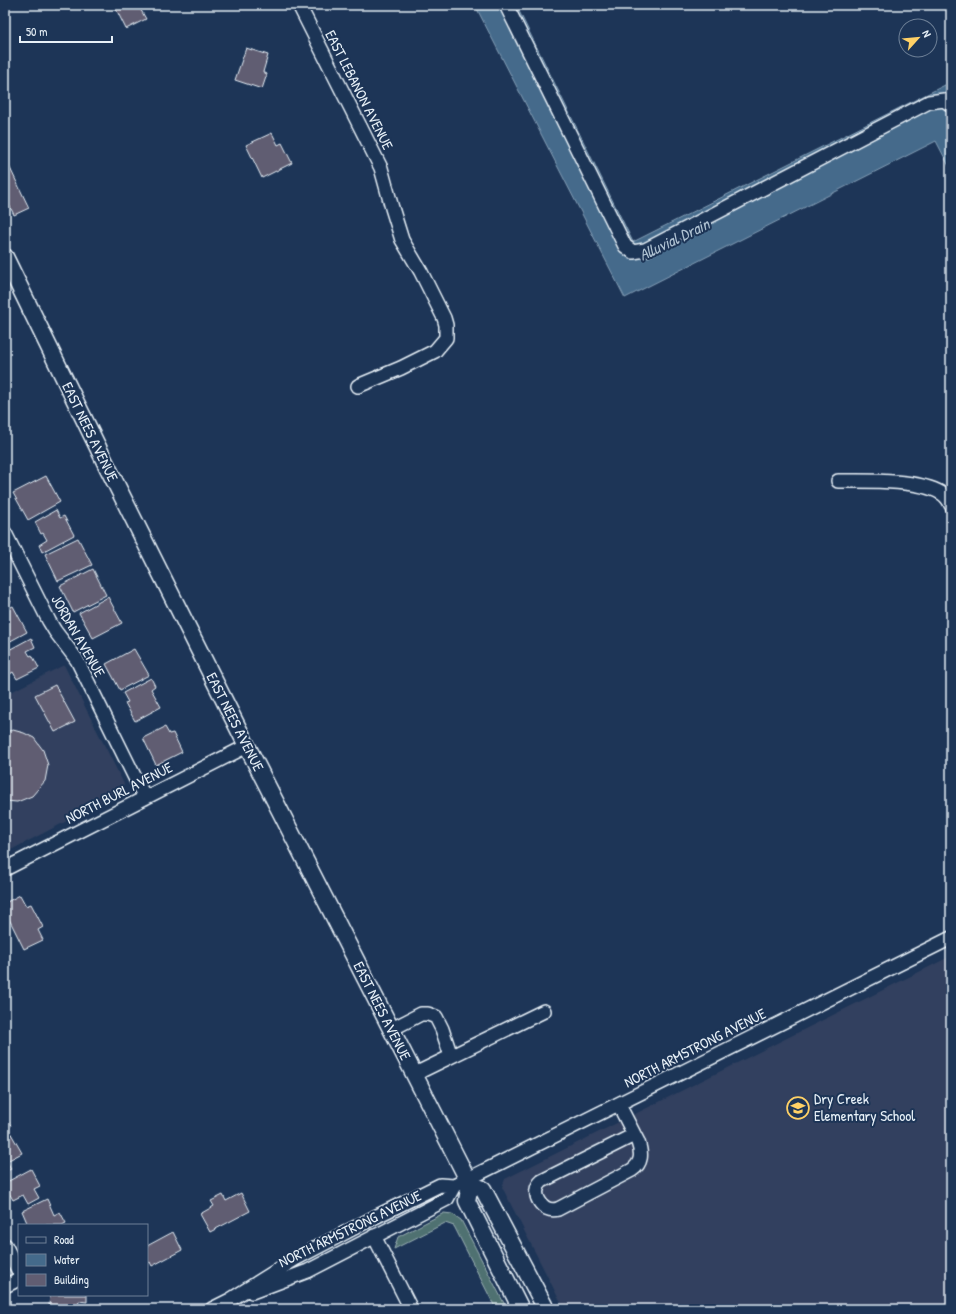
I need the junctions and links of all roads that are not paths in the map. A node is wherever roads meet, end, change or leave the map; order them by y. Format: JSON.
{"nodes":[{"id":1,"x":299,"y":5,"type":"edge"},
{"id":2,"x":506,"y":5,"type":"edge"},
{"id":3,"x":951,"y":105,"type":"edge"},
{"id":4,"x":5,"y":257,"type":"edge"},
{"id":5,"x":358,"y":386,"type":"dead end"},
{"id":6,"x":838,"y":481,"type":"dead end"},
{"id":7,"x":951,"y":505,"type":"edge"},
{"id":8,"x":5,"y":533,"type":"edge"},
{"id":9,"x":247,"y":746,"type":"junction"},
{"id":10,"x":145,"y":798,"type":"junction"},
{"id":11,"x":5,"y":868,"type":"edge"},
{"id":12,"x":951,"y":938,"type":"edge"},
{"id":13,"x":544,"y":1011,"type":"dead end"},
{"id":14,"x":392,"y":1028,"type":"junction"},
{"id":15,"x":451,"y":1056,"type":"junction"},
{"id":16,"x":415,"y":1074,"type":"junction"},
{"id":17,"x":619,"y":1105,"type":"junction"},
{"id":18,"x":634,"y":1135,"type":"junction"},
{"id":19,"x":464,"y":1183,"type":"junction"},
{"id":20,"x":374,"y":1236,"type":"junction"},
{"id":21,"x":5,"y":1244,"type":"edge"},
{"id":22,"x":18,"y":1270,"type":"edge"},
{"id":23,"x":18,"y":1280,"type":"edge"},
{"id":24,"x":5,"y":1286,"type":"edge"},
{"id":25,"x":230,"y":1300,"type":"junction"},
{"id":26,"x":212,"y":1309,"type":"edge"},
{"id":27,"x":411,"y":1309,"type":"edge"},
{"id":28,"x":521,"y":1309,"type":"edge"},
{"id":29,"x":546,"y":1309,"type":"edge"}],
"edges":[{"from":1,"to":5,"type":"street","name":"EAST LEBANON AVENUE"},
{"from":2,"to":3,"type":"street"},
{"from":4,"to":9,"type":"main road","name":"EAST NEES AVENUE"},
{"from":6,"to":7,"type":"street"},
{"from":8,"to":10,"type":"street","name":"JORDAN AVENUE"},
{"from":9,"to":10,"type":"street","name":"NORTH BURL AVENUE"},
{"from":9,"to":14,"type":"main road","name":"EAST NEES AVENUE"},
{"from":10,"to":11,"type":"street","name":"NORTH BURL AVENUE"},
{"from":12,"to":17,"type":"street","name":"NORTH ARMSTRONG AVENUE"},
{"from":13,"to":15,"type":"street"},
{"from":14,"to":15,"type":"street"},
{"from":14,"to":16,"type":"main road","name":"EAST NEES AVENUE"},
{"from":15,"to":16,"type":"street"},
{"from":16,"to":19,"type":"main road","name":"EAST NEES AVENUE"},
{"from":17,"to":18,"type":"street"},
{"from":17,"to":19,"type":"street","name":"NORTH ARMSTRONG AVENUE"},
{"from":18,"to":18,"type":"street"},
{"from":19,"to":20,"type":"street","name":"NORTH ARMSTRONG AVENUE"},
{"from":19,"to":25,"type":"street","name":"NORTH ARMSTRONG AVENUE"},
{"from":19,"to":28,"type":"main road"},
{"from":19,"to":29,"type":"main road","name":"EAST NEES AVENUE"},
{"from":20,"to":25,"type":"street","name":"NORTH ARMSTRONG AVENUE"},
{"from":20,"to":27,"type":"street"},
{"from":21,"to":22,"type":"street"},
{"from":23,"to":24,"type":"street"},
{"from":25,"to":26,"type":"street","name":"NORTH ARMSTRONG AVENUE"}]}
